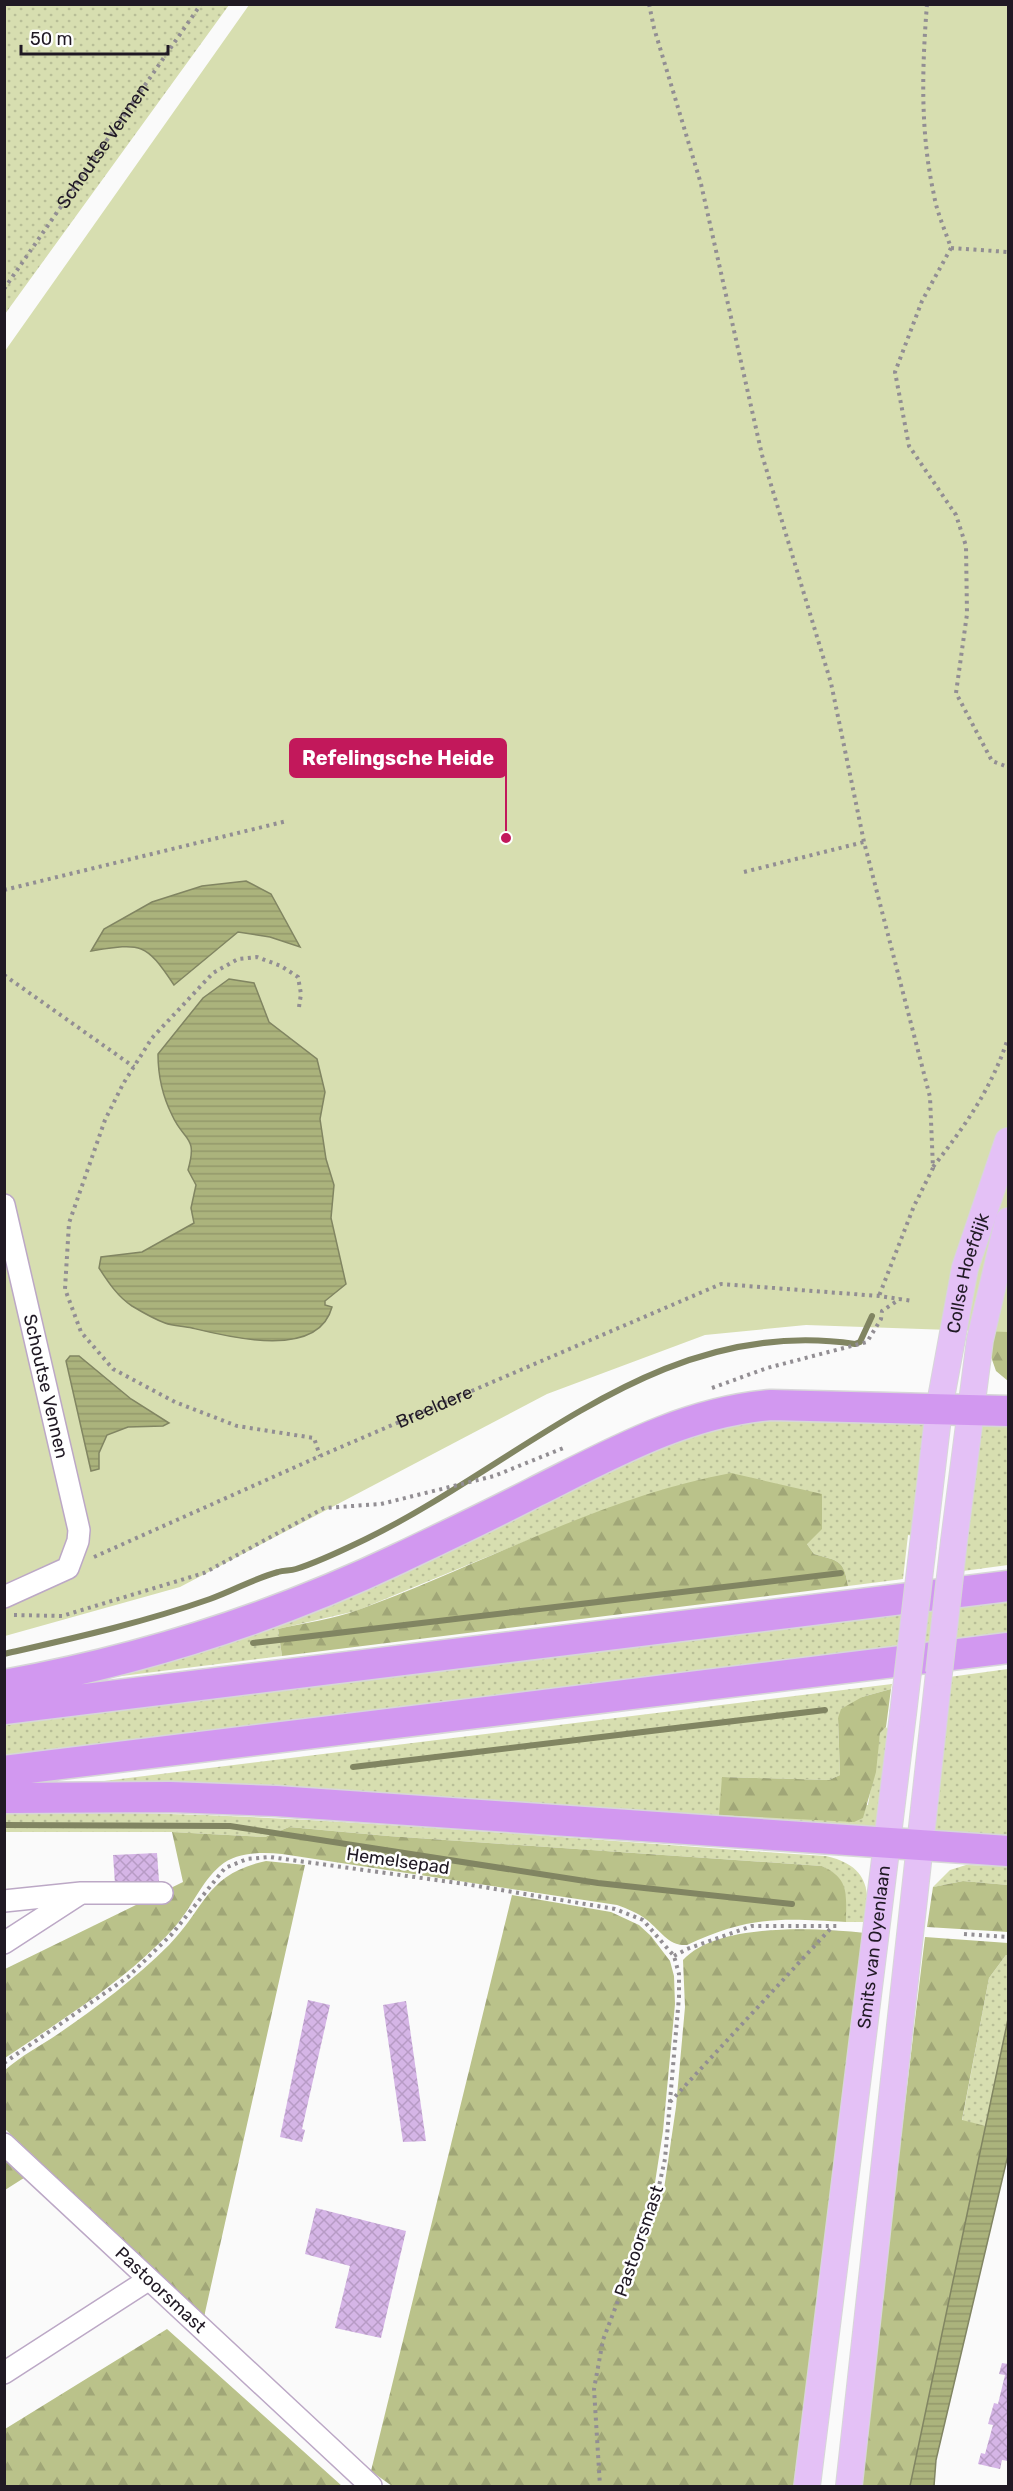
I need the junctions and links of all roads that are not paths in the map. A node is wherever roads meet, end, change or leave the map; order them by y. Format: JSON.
{"nodes":[{"id":1,"x":1008,"y":1141,"type":"edge"},
{"id":2,"x":4,"y":1205,"type":"edge"},
{"id":3,"x":1008,"y":1221,"type":"edge"},
{"id":4,"x":939,"y":1409,"type":"junction"},
{"id":5,"x":970,"y":1409,"type":"junction"},
{"id":6,"x":1008,"y":1411,"type":"edge"},
{"id":7,"x":1008,"y":1586,"type":"edge"},
{"id":8,"x":4,"y":1597,"type":"edge"},
{"id":9,"x":1008,"y":1648,"type":"edge"},
{"id":10,"x":4,"y":1685,"type":"edge"},
{"id":11,"x":4,"y":1709,"type":"edge"},
{"id":12,"x":4,"y":1771,"type":"edge"},
{"id":13,"x":4,"y":1798,"type":"edge"},
{"id":14,"x":887,"y":1842,"type":"junction"},
{"id":15,"x":918,"y":1846,"type":"junction"},
{"id":16,"x":1008,"y":1851,"type":"edge"},
{"id":17,"x":81,"y":1893,"type":"junction"},
{"id":18,"x":162,"y":1893,"type":"dead end"},
{"id":19,"x":4,"y":1901,"type":"edge"},
{"id":20,"x":4,"y":1943,"type":"edge"},
{"id":21,"x":4,"y":2144,"type":"edge"},
{"id":22,"x":148,"y":2280,"type":"junction"},
{"id":23,"x":4,"y":2373,"type":"edge"},
{"id":24,"x":371,"y":2487,"type":"edge"},
{"id":25,"x":807,"y":2487,"type":"edge"},
{"id":26,"x":849,"y":2487,"type":"edge"}],
"edges":[{"from":1,"to":4,"type":"main road","name":"Collse Hoefdijk"},
{"from":2,"to":8,"type":"street","name":"Schoutse Vennen"},
{"from":3,"to":5,"type":"main road","name":"Collse Hoefdijk"},
{"from":4,"to":5,"type":"highway"},
{"from":4,"to":10,"type":"highway"},
{"from":4,"to":14,"type":"main road","name":"Smits van Oyenlaan","bridge":true},
{"from":5,"to":6,"type":"highway"},
{"from":5,"to":15,"type":"main road","name":"Smits van Oyenlaan","bridge":true},
{"from":7,"to":11,"type":"highway"},
{"from":9,"to":12,"type":"highway"},
{"from":13,"to":14,"type":"highway"},
{"from":14,"to":15,"type":"highway"},
{"from":14,"to":25,"type":"main road","name":"Smits van Oyenlaan"},
{"from":15,"to":16,"type":"highway"},
{"from":15,"to":26,"type":"main road","name":"Smits van Oyenlaan"},
{"from":17,"to":18,"type":"street"},
{"from":17,"to":19,"type":"street"},
{"from":17,"to":20,"type":"street"},
{"from":21,"to":22,"type":"street","name":"Pastoorsmast"},
{"from":22,"to":23,"type":"street"},
{"from":22,"to":24,"type":"street","name":"Pastoorsmast"}]}
